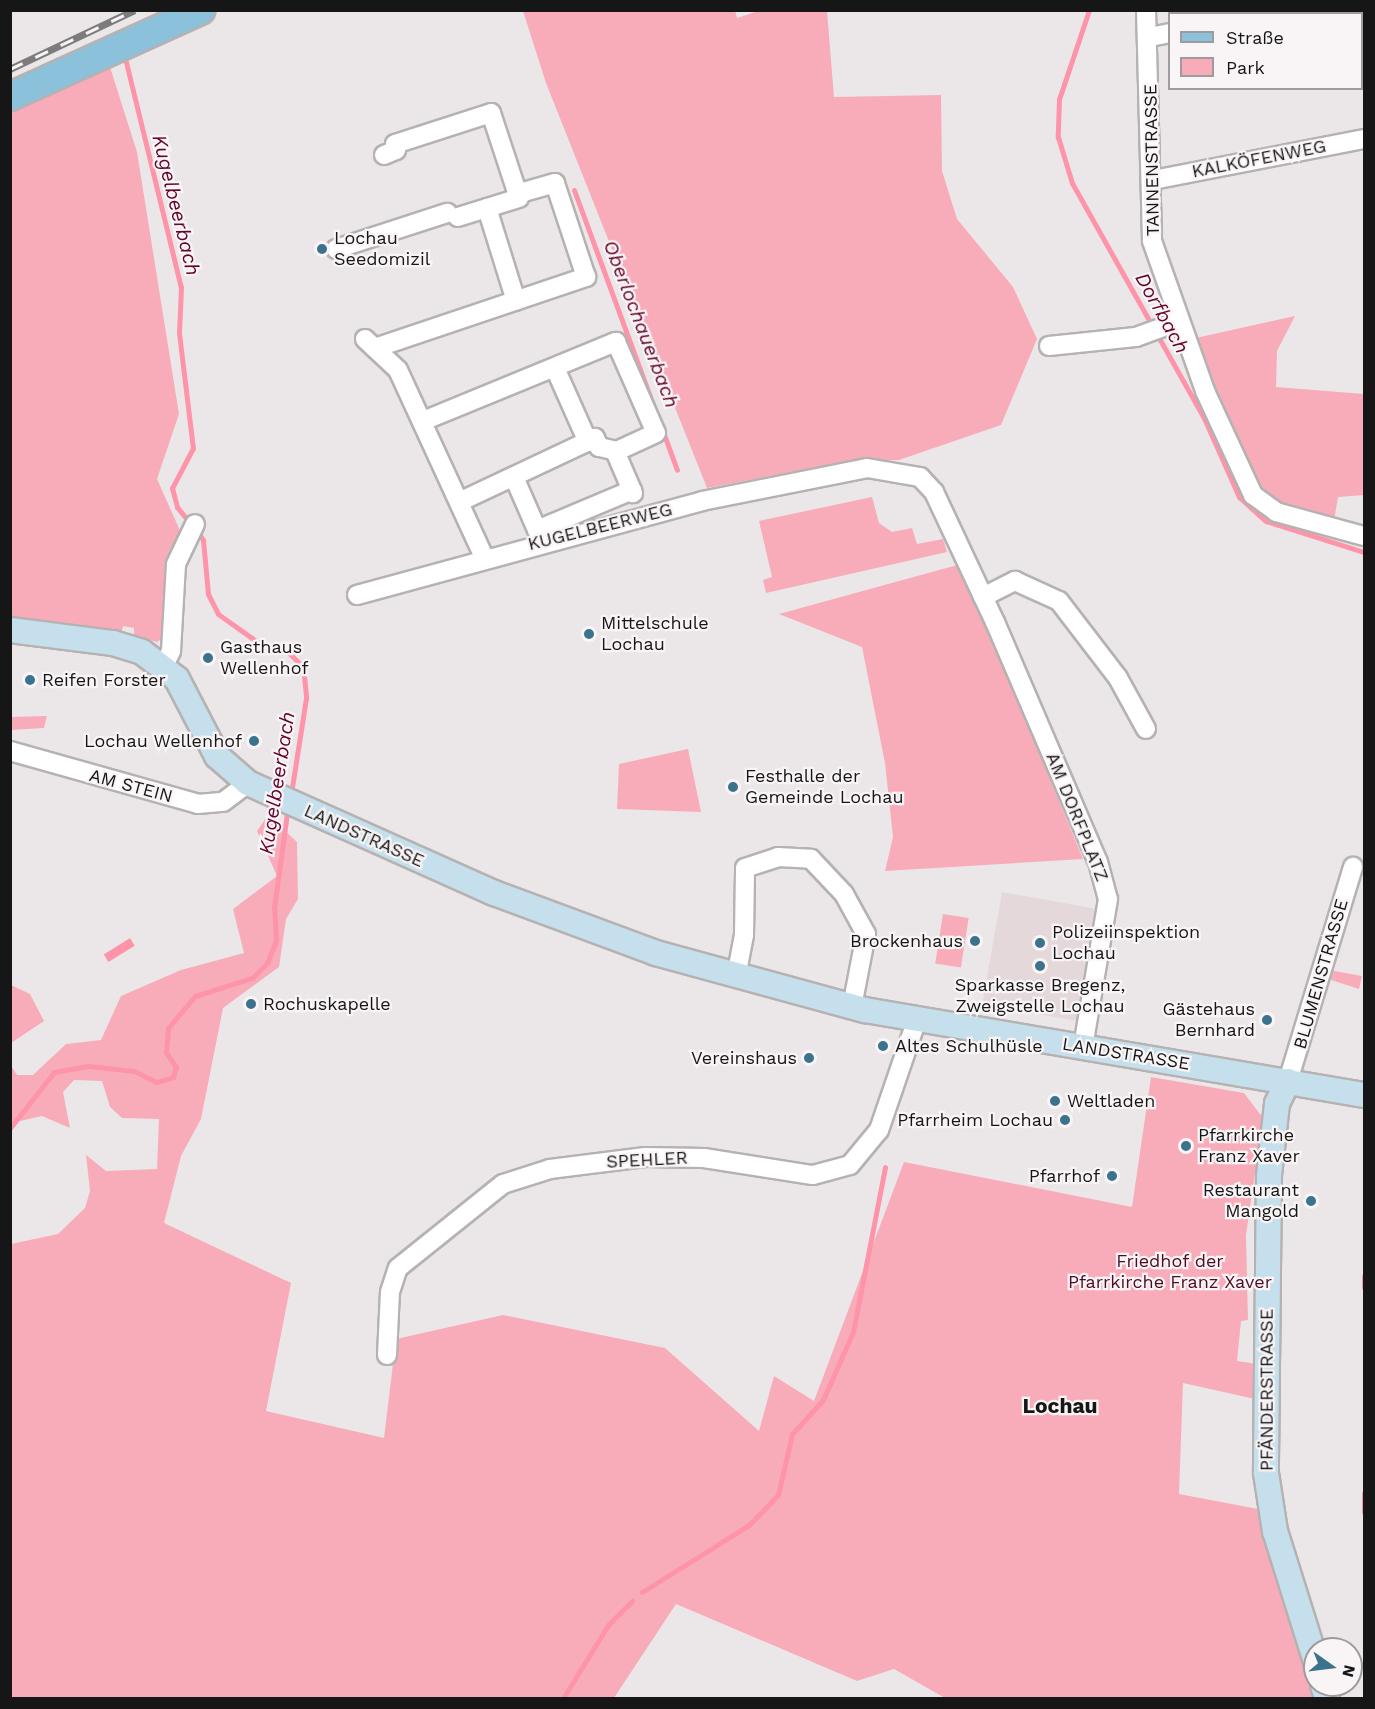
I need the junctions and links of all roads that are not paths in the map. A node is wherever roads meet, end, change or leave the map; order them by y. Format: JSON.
{"nodes":[{"id":1,"x":200,"y":10,"type":"edge"},
{"id":2,"x":1146,"y":10,"type":"edge"},
{"id":3,"x":1168,"y":33,"type":"edge"},
{"id":4,"x":1150,"y":37,"type":"junction"},
{"id":5,"x":10,"y":96,"type":"edge"},
{"id":6,"x":1365,"y":139,"type":"edge"},
{"id":7,"x":384,"y":155,"type":"dead end"},
{"id":8,"x":1154,"y":180,"type":"junction"},
{"id":9,"x":517,"y":194,"type":"junction"},
{"id":10,"x":487,"y":208,"type":"junction"},
{"id":11,"x":336,"y":249,"type":"dead end"},
{"id":12,"x":516,"y":301,"type":"junction"},
{"id":13,"x":1164,"y":327,"type":"junction"},
{"id":14,"x":1049,"y":346,"type":"dead end"},
{"id":15,"x":555,"y":368,"type":"junction"},
{"id":16,"x":423,"y":421,"type":"junction"},
{"id":17,"x":588,"y":442,"type":"junction"},
{"id":18,"x":615,"y":451,"type":"junction"},
{"id":19,"x":846,"y":472,"type":"joint"},
{"id":20,"x":514,"y":477,"type":"junction"},
{"id":21,"x":634,"y":494,"type":"junction"},
{"id":22,"x":459,"y":502,"type":"junction"},
{"id":23,"x":644,"y":516,"type":"junction"},
{"id":24,"x":190,"y":531,"type":"dead end"},
{"id":25,"x":1365,"y":536,"type":"edge"},
{"id":26,"x":484,"y":557,"type":"junction"},
{"id":27,"x":357,"y":595,"type":"dead end"},
{"id":28,"x":983,"y":597,"type":"junction"},
{"id":29,"x":10,"y":630,"type":"edge"},
{"id":30,"x":164,"y":666,"type":"junction"},
{"id":31,"x":1146,"y":729,"type":"dead end"},
{"id":32,"x":10,"y":751,"type":"edge"},
{"id":33,"x":248,"y":783,"type":"junction"},
{"id":34,"x":1353,"y":867,"type":"dead end"},
{"id":35,"x":736,"y":977,"type":"junction"},
{"id":36,"x":852,"y":1007,"type":"junction"},
{"id":37,"x":917,"y":1019,"type":"junction"},
{"id":38,"x":1083,"y":1047,"type":"junction"},
{"id":39,"x":1288,"y":1081,"type":"junction"},
{"id":40,"x":1365,"y":1095,"type":"edge"},
{"id":41,"x":387,"y":1354,"type":"dead end"},
{"id":42,"x":1308,"y":1637,"type":"edge"}],
"edges":[{"from":1,"to":5,"type":"main road"},
{"from":2,"to":4,"type":"street","name":"TANNENSTRASSE"},
{"from":3,"to":4,"type":"street"},
{"from":4,"to":8,"type":"street","name":"TANNENSTRASSE"},
{"from":6,"to":8,"type":"street","name":"KALKÖFENWEG"},
{"from":7,"to":9,"type":"street"},
{"from":8,"to":13,"type":"street","name":"TANNENSTRASSE"},
{"from":9,"to":10,"type":"street"},
{"from":9,"to":12,"type":"street"},
{"from":10,"to":11,"type":"street"},
{"from":10,"to":12,"type":"street"},
{"from":12,"to":16,"type":"street"},
{"from":13,"to":14,"type":"street"},
{"from":13,"to":25,"type":"street","name":"TANNENSTRASSE"},
{"from":15,"to":16,"type":"street"},
{"from":15,"to":17,"type":"street"},
{"from":15,"to":18,"type":"street"},
{"from":16,"to":22,"type":"street"},
{"from":17,"to":18,"type":"street"},
{"from":17,"to":20,"type":"street"},
{"from":18,"to":21,"type":"street"},
{"from":19,"to":23,"type":"street","name":"KUGELBEERWEG"},
{"from":19,"to":28,"type":"street","name":"AM DORFPLATZ"},
{"from":20,"to":21,"type":"street"},
{"from":20,"to":22,"type":"street"},
{"from":21,"to":23,"type":"street"},
{"from":22,"to":26,"type":"street"},
{"from":23,"to":26,"type":"street","name":"KUGELBEERWEG"},
{"from":24,"to":30,"type":"street"},
{"from":26,"to":27,"type":"street","name":"KUGELBEERWEG"},
{"from":28,"to":31,"type":"street"},
{"from":28,"to":38,"type":"street","name":"AM DORFPLATZ"},
{"from":29,"to":30,"type":"main road","name":"LANDSTRASSE"},
{"from":30,"to":33,"type":"main road","name":"LANDSTRASSE"},
{"from":32,"to":33,"type":"street","name":"AM STEIN"},
{"from":33,"to":35,"type":"main road","name":"LANDSTRASSE"},
{"from":34,"to":39,"type":"street","name":"BLUMENSTRASSE"},
{"from":35,"to":36,"type":"main road","name":"LANDSTRASSE"},
{"from":35,"to":36,"type":"street"},
{"from":36,"to":37,"type":"main road","name":"LANDSTRASSE"},
{"from":37,"to":38,"type":"main road","name":"LANDSTRASSE"},
{"from":37,"to":41,"type":"street","name":"SPEHLER"},
{"from":38,"to":39,"type":"main road","name":"LANDSTRASSE"},
{"from":39,"to":40,"type":"main road","name":"LANDSTRASSE"},
{"from":39,"to":42,"type":"main road","name":"PFÄNDERSTRASSE"}]}
